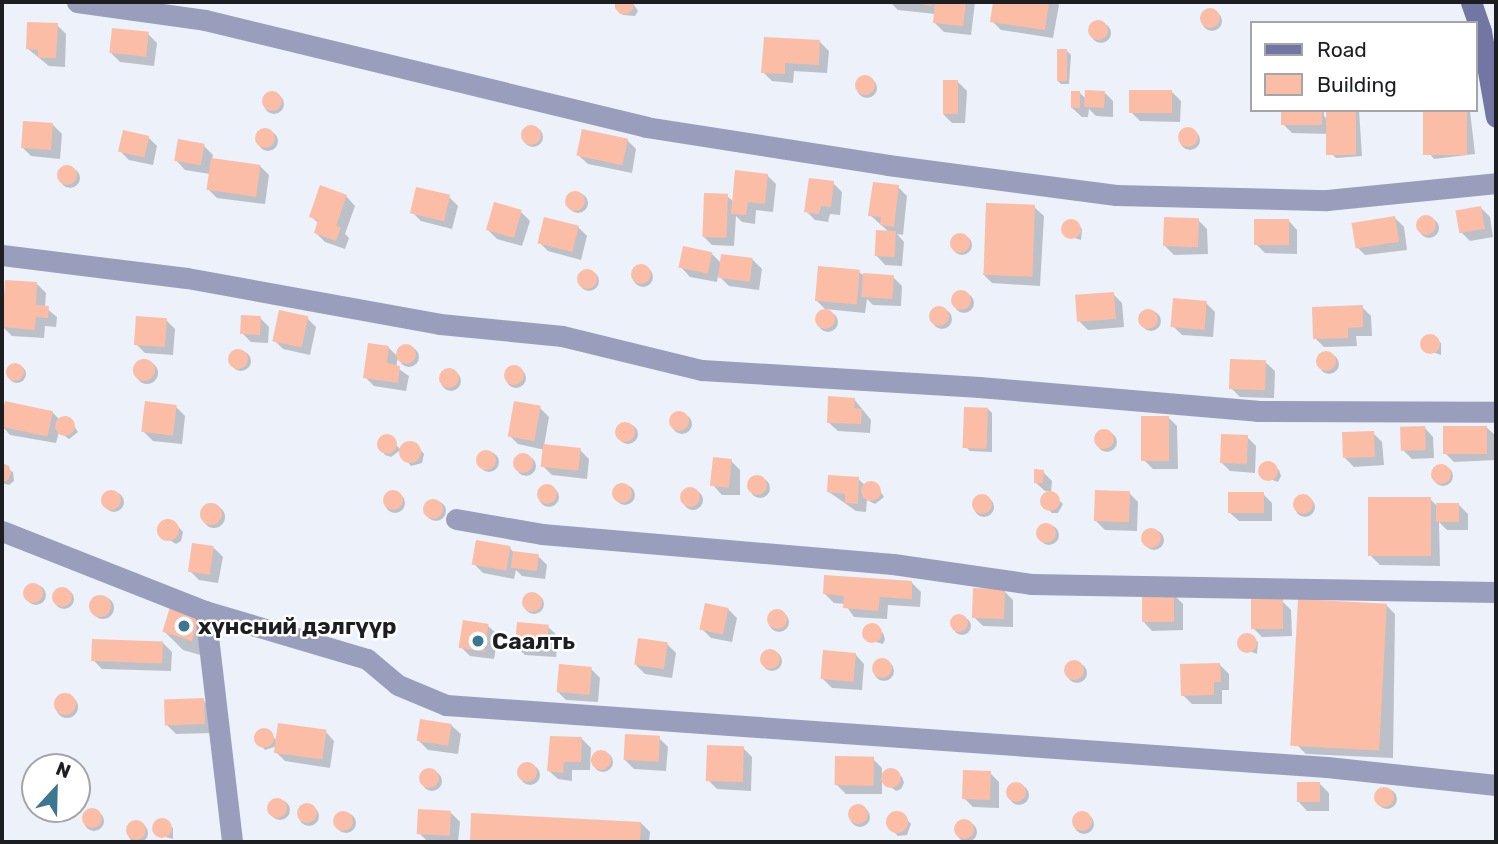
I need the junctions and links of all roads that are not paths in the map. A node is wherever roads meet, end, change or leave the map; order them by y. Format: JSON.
{"nodes":[{"id":1,"x":77,"y":2,"type":"edge"},
{"id":2,"x":1471,"y":2,"type":"edge"},
{"id":3,"x":1496,"y":117,"type":"edge"},
{"id":4,"x":1496,"y":183,"type":"edge"},
{"id":5,"x":2,"y":255,"type":"edge"},
{"id":6,"x":1496,"y":412,"type":"edge"},
{"id":7,"x":456,"y":519,"type":"dead end"},
{"id":8,"x":2,"y":531,"type":"edge"},
{"id":9,"x":1496,"y":592,"type":"edge"},
{"id":10,"x":205,"y":611,"type":"junction"},
{"id":11,"x":1496,"y":785,"type":"edge"},
{"id":12,"x":232,"y":842,"type":"edge"}],
"edges":[{"from":1,"to":4,"type":"street"},
{"from":2,"to":3,"type":"main road"},
{"from":5,"to":6,"type":"street"},
{"from":7,"to":9,"type":"street"},
{"from":8,"to":10,"type":"street"},
{"from":10,"to":11,"type":"street"},
{"from":10,"to":12,"type":"street"}]}
